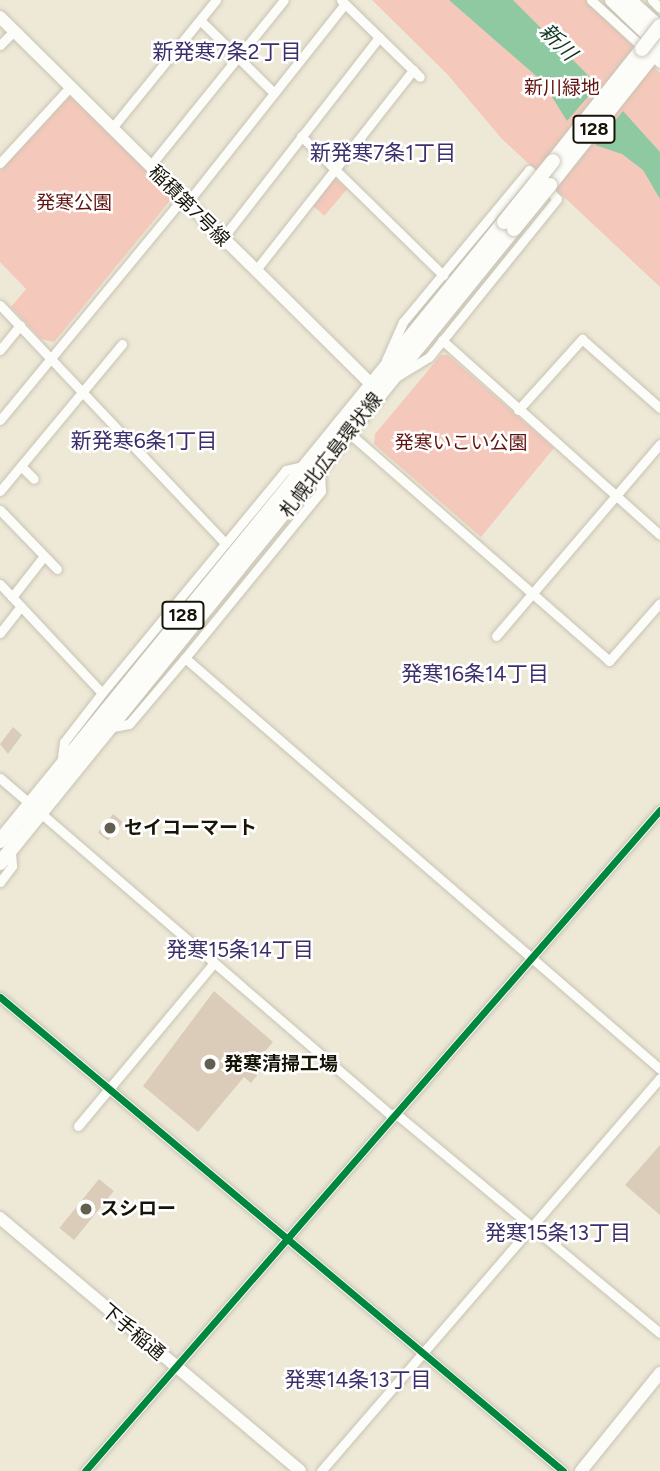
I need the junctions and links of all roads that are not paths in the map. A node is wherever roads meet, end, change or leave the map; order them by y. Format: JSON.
{"nodes":[{"id":1,"x":216,"y":0,"type":"edge"},
{"id":2,"x":284,"y":0,"type":"edge"},
{"id":3,"x":591,"y":0,"type":"edge"},
{"id":4,"x":611,"y":0,"type":"edge"},
{"id":5,"x":629,"y":0,"type":"edge"},
{"id":6,"x":652,"y":0,"type":"edge"},
{"id":7,"x":343,"y":2,"type":"edge"},
{"id":8,"x":660,"y":8,"type":"edge"},
{"id":9,"x":0,"y":17,"type":"edge"},
{"id":10,"x":200,"y":20,"type":"junction"},
{"id":11,"x":660,"y":27,"type":"edge"},
{"id":12,"x":14,"y":31,"type":"junction"},
{"id":13,"x":379,"y":37,"type":"junction"},
{"id":14,"x":0,"y":45,"type":"edge"},
{"id":15,"x":655,"y":52,"type":"edge"},
{"id":16,"x":238,"y":57,"type":"junction"},
{"id":17,"x":70,"y":87,"type":"junction"},
{"id":18,"x":274,"y":93,"type":"junction"},
{"id":19,"x":112,"y":128,"type":"junction"},
{"id":20,"x":301,"y":136,"type":"junction"},
{"id":21,"x":0,"y":163,"type":"edge"},
{"id":22,"x":150,"y":166,"type":"junction"},
{"id":23,"x":335,"y":168,"type":"junction"},
{"id":24,"x":185,"y":201,"type":"junction"},
{"id":25,"x":222,"y":239,"type":"junction"},
{"id":26,"x":255,"y":271,"type":"junction"},
{"id":27,"x":443,"y":275,"type":"junction"},
{"id":28,"x":0,"y":305,"type":"edge"},
{"id":29,"x":20,"y":325,"type":"junction"},
{"id":30,"x":442,"y":341,"type":"junction"},
{"id":31,"x":122,"y":344,"type":"dead end"},
{"id":32,"x":0,"y":350,"type":"edge"},
{"id":33,"x":50,"y":359,"type":"junction"},
{"id":34,"x":386,"y":375,"type":"junction"},
{"id":35,"x":375,"y":389,"type":"junction"},
{"id":36,"x":81,"y":392,"type":"junction"},
{"id":37,"x":660,"y":408,"type":"edge"},
{"id":38,"x":518,"y":410,"type":"junction"},
{"id":39,"x":0,"y":420,"type":"edge"},
{"id":40,"x":349,"y":433,"type":"junction"},
{"id":41,"x":660,"y":444,"type":"edge"},
{"id":42,"x":21,"y":466,"type":"junction"},
{"id":43,"x":305,"y":466,"type":"junction"},
{"id":44,"x":320,"y":470,"type":"junction"},
{"id":45,"x":34,"y":479,"type":"dead end"},
{"id":46,"x":0,"y":491,"type":"edge"},
{"id":47,"x":614,"y":495,"type":"junction"},
{"id":48,"x":0,"y":510,"type":"edge"},
{"id":49,"x":660,"y":535,"type":"edge"},
{"id":50,"x":225,"y":542,"type":"junction"},
{"id":51,"x":44,"y":556,"type":"junction"},
{"id":52,"x":57,"y":569,"type":"dead end"},
{"id":53,"x":0,"y":584,"type":"edge"},
{"id":54,"x":532,"y":593,"type":"junction"},
{"id":55,"x":12,"y":597,"type":"junction"},
{"id":56,"x":660,"y":603,"type":"edge"},
{"id":57,"x":21,"y":606,"type":"junction"},
{"id":58,"x":0,"y":633,"type":"edge"},
{"id":59,"x":496,"y":636,"type":"dead end"},
{"id":60,"x":185,"y":658,"type":"junction"},
{"id":61,"x":102,"y":692,"type":"junction"},
{"id":62,"x":108,"y":729,"type":"junction"},
{"id":63,"x":61,"y":766,"type":"junction"},
{"id":64,"x":0,"y":778,"type":"edge"},
{"id":65,"x":34,"y":809,"type":"junction"},
{"id":66,"x":660,"y":810,"type":"edge"},
{"id":67,"x":5,"y":845,"type":"edge"},
{"id":68,"x":0,"y":863,"type":"edge"},
{"id":69,"x":0,"y":882,"type":"edge"},
{"id":70,"x":528,"y":960,"type":"junction"},
{"id":71,"x":214,"y":963,"type":"junction"},
{"id":72,"x":0,"y":997,"type":"edge"},
{"id":73,"x":660,"y":1069,"type":"edge"},
{"id":74,"x":660,"y":1078,"type":"edge"},
{"id":75,"x":108,"y":1089,"type":"junction"},
{"id":76,"x":393,"y":1115,"type":"junction"},
{"id":77,"x":78,"y":1126,"type":"dead end"},
{"id":78,"x":0,"y":1219,"type":"edge"},
{"id":79,"x":532,"y":1227,"type":"junction"},
{"id":80,"x":287,"y":1238,"type":"junction"},
{"id":81,"x":660,"y":1333,"type":"edge"},
{"id":82,"x":424,"y":1352,"type":"junction"},
{"id":83,"x":175,"y":1367,"type":"junction"},
{"id":84,"x":660,"y":1373,"type":"edge"},
{"id":85,"x":86,"y":1471,"type":"edge"},
{"id":86,"x":300,"y":1471,"type":"edge"},
{"id":87,"x":321,"y":1471,"type":"edge"},
{"id":88,"x":563,"y":1471,"type":"edge"},
{"id":89,"x":581,"y":1471,"type":"edge"}],
"edges":[{"from":1,"to":10,"type":"street"},
{"from":2,"to":16,"type":"street"},
{"from":3,"to":15,"type":"street"},
{"from":4,"to":15,"type":"main road"},
{"from":5,"to":11,"type":"main road"},
{"from":6,"to":8,"type":"street"},
{"from":7,"to":13,"type":"street"},
{"from":7,"to":18,"type":"street"},
{"from":9,"to":12,"type":"street","name":"稲積第7号線"},
{"from":10,"to":16,"type":"street"},
{"from":10,"to":19,"type":"street"},
{"from":11,"to":15,"type":"main road","name":"札幌北広島環状線","number":"128","bridge":true},
{"from":12,"to":14,"type":"street"},
{"from":12,"to":17,"type":"street","name":"稲積第7号線"},
{"from":13,"to":20,"type":"street"},
{"from":13,"to":23,"type":"street"},
{"from":15,"to":34,"type":"main road","name":"札幌北広島環状線","number":"128","bridge":true},
{"from":16,"to":18,"type":"street"},
{"from":16,"to":22,"type":"street"},
{"from":17,"to":19,"type":"street","name":"稲積第7号線"},
{"from":17,"to":21,"type":"street"},
{"from":18,"to":24,"type":"street"},
{"from":19,"to":22,"type":"street","name":"稲積第7号線"},
{"from":20,"to":23,"type":"street"},
{"from":20,"to":25,"type":"street"},
{"from":22,"to":24,"type":"street","name":"稲積第7号線"},
{"from":23,"to":26,"type":"street"},
{"from":23,"to":27,"type":"street"},
{"from":24,"to":25,"type":"street","name":"稲積第7号線"},
{"from":24,"to":33,"type":"street"},
{"from":25,"to":26,"type":"street","name":"稲積第7号線"},
{"from":26,"to":35,"type":"street","name":"稲積第7号線"},
{"from":27,"to":30,"type":"street"},
{"from":27,"to":34,"type":"street"},
{"from":28,"to":29,"type":"street"},
{"from":29,"to":32,"type":"street"},
{"from":29,"to":33,"type":"street"},
{"from":30,"to":34,"type":"street"},
{"from":30,"to":38,"type":"street"},
{"from":31,"to":36,"type":"street"},
{"from":33,"to":36,"type":"street"},
{"from":33,"to":39,"type":"street"},
{"from":34,"to":35,"type":"main road","name":"札幌北広島環状線","number":"128"},
{"from":35,"to":40,"type":"main road","name":"札幌北広島環状線","number":"128"},
{"from":35,"to":43,"type":"main road","name":"札幌北広島環状線","number":"128"},
{"from":36,"to":42,"type":"street"},
{"from":36,"to":50,"type":"street"},
{"from":37,"to":38,"type":"street"},
{"from":38,"to":47,"type":"street"},
{"from":40,"to":44,"type":"main road","name":"札幌北広島環状線","number":"128"},
{"from":40,"to":54,"type":"street"},
{"from":41,"to":47,"type":"street"},
{"from":42,"to":45,"type":"street"},
{"from":42,"to":46,"type":"street"},
{"from":43,"to":50,"type":"street"},
{"from":43,"to":63,"type":"main road","name":"札幌北広島環状線","number":"128"},
{"from":44,"to":60,"type":"street"},
{"from":44,"to":62,"type":"main road","name":"札幌北広島環状線","number":"128"},
{"from":47,"to":49,"type":"street"},
{"from":47,"to":54,"type":"street"},
{"from":48,"to":51,"type":"street"},
{"from":50,"to":61,"type":"street"},
{"from":51,"to":52,"type":"street"},
{"from":51,"to":55,"type":"street"},
{"from":53,"to":55,"type":"street"},
{"from":54,"to":56,"type":"street"},
{"from":54,"to":59,"type":"street"},
{"from":55,"to":57,"type":"street"},
{"from":57,"to":58,"type":"street"},
{"from":57,"to":61,"type":"street"},
{"from":60,"to":62,"type":"street"},
{"from":60,"to":70,"type":"street"},
{"from":61,"to":63,"type":"street"},
{"from":62,"to":65,"type":"main road","name":"札幌北広島環状線","number":"128"},
{"from":63,"to":65,"type":"main road","name":"札幌北広島環状線","number":"128"},
{"from":64,"to":65,"type":"street"},
{"from":65,"to":67,"type":"main road","name":"札幌北広島環状線","number":"128"},
{"from":65,"to":71,"type":"street"},
{"from":66,"to":70,"type":"street"},
{"from":67,"to":68,"type":"main road","name":"札幌北広島環状線","number":"128"},
{"from":67,"to":69,"type":"street"},
{"from":70,"to":73,"type":"street"},
{"from":70,"to":76,"type":"street"},
{"from":71,"to":75,"type":"street"},
{"from":71,"to":76,"type":"street"},
{"from":72,"to":75,"type":"street"},
{"from":74,"to":79,"type":"street"},
{"from":75,"to":77,"type":"street"},
{"from":75,"to":80,"type":"street"},
{"from":76,"to":79,"type":"street"},
{"from":76,"to":80,"type":"street"},
{"from":78,"to":83,"type":"street","name":"下手稲通"},
{"from":79,"to":81,"type":"street"},
{"from":79,"to":82,"type":"street"},
{"from":80,"to":82,"type":"street"},
{"from":80,"to":83,"type":"street"},
{"from":82,"to":87,"type":"street"},
{"from":82,"to":88,"type":"street"},
{"from":83,"to":85,"type":"street"},
{"from":83,"to":86,"type":"street","name":"下手稲通"},
{"from":84,"to":89,"type":"street"}]}
